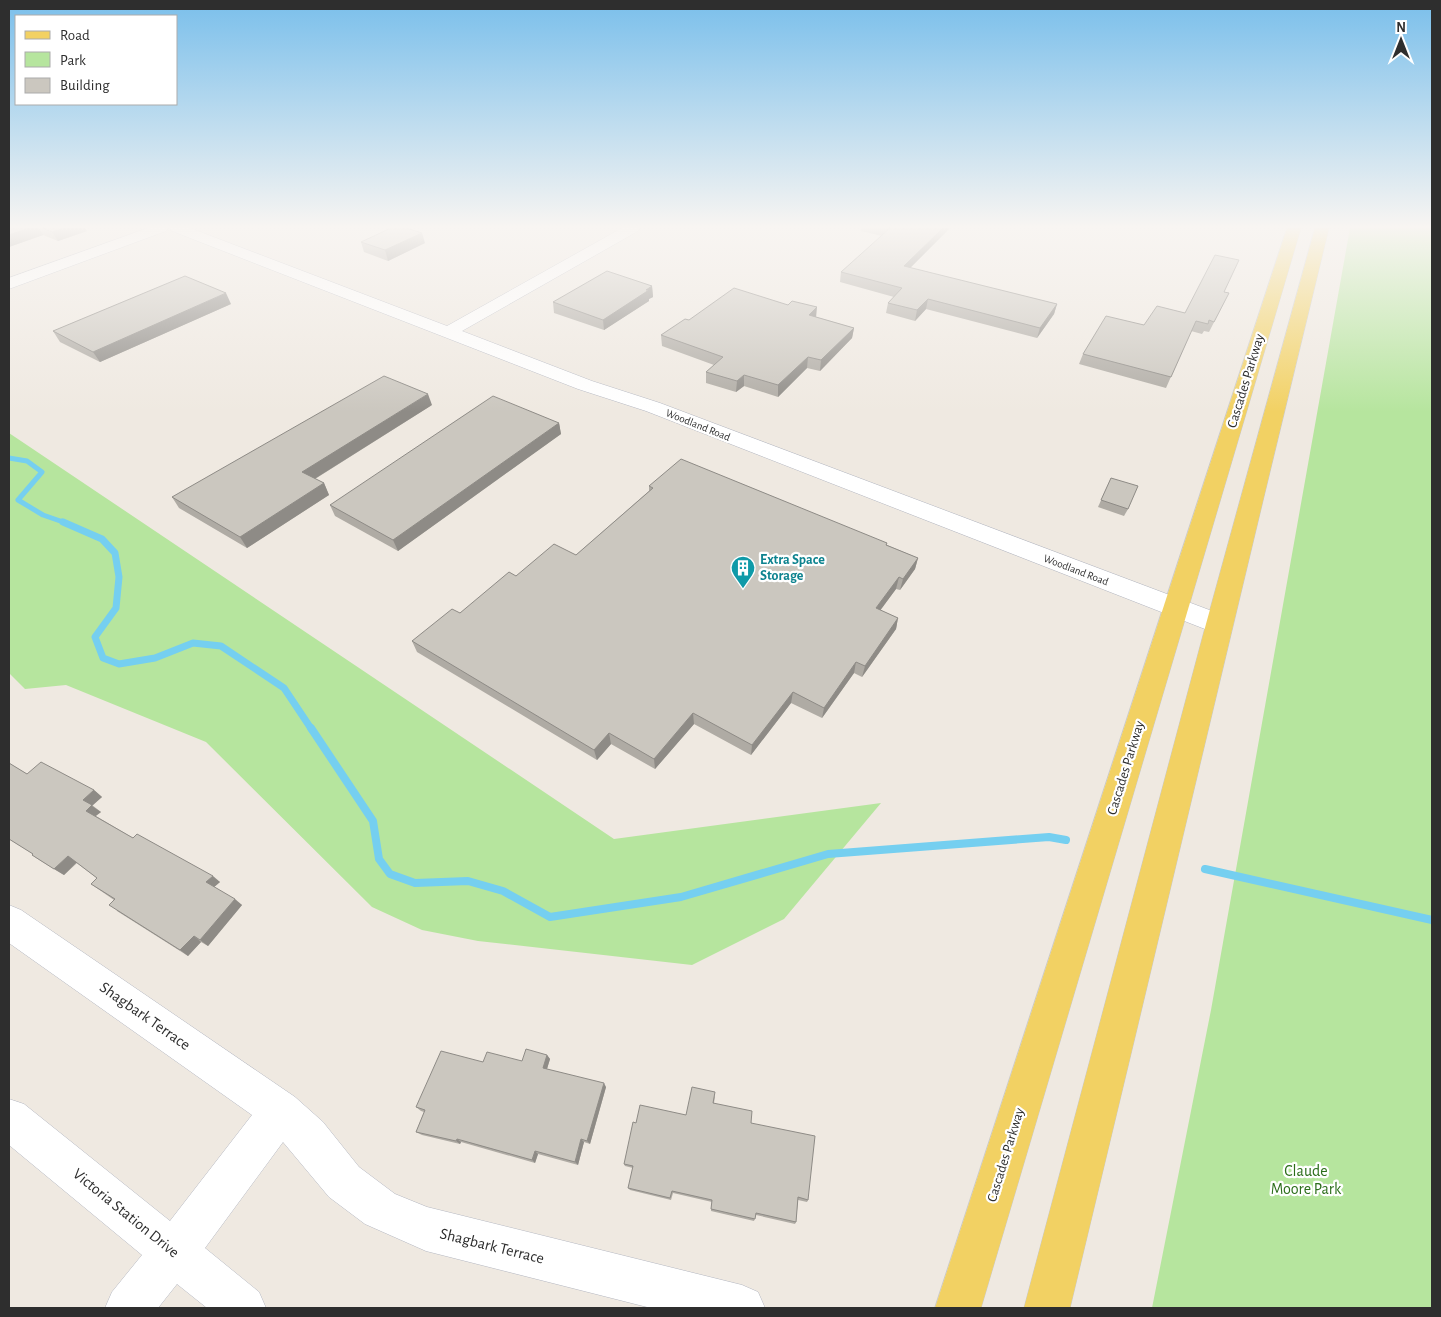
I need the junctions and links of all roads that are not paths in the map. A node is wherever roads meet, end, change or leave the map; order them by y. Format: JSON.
{"nodes":[{"id":1,"x":337,"y":289,"type":"edge"},
{"id":2,"x":524,"y":289,"type":"edge"},
{"id":3,"x":1275,"y":289,"type":"edge"},
{"id":4,"x":1306,"y":289,"type":"edge"},
{"id":5,"x":448,"y":332,"type":"junction"},
{"id":6,"x":1175,"y":608,"type":"junction"},
{"id":7,"x":1219,"y":624,"type":"junction"},
{"id":8,"x":9,"y":922,"type":"edge"},
{"id":9,"x":281,"y":1111,"type":"junction"},
{"id":10,"x":9,"y":1119,"type":"edge"},
{"id":11,"x":174,"y":1252,"type":"junction"},
{"id":12,"x":128,"y":1308,"type":"edge"},
{"id":13,"x":243,"y":1308,"type":"edge"},
{"id":14,"x":742,"y":1308,"type":"edge"},
{"id":15,"x":958,"y":1308,"type":"edge"},
{"id":16,"x":1047,"y":1308,"type":"edge"}],
"edges":[{"from":1,"to":5,"type":"street","name":"Woodland Road"},
{"from":2,"to":5,"type":"street"},
{"from":3,"to":6,"type":"main road","name":"Cascades Parkway"},
{"from":4,"to":7,"type":"main road"},
{"from":5,"to":6,"type":"street","name":"Woodland Road"},
{"from":6,"to":7,"type":"street","name":"Woodland Road"},
{"from":6,"to":15,"type":"main road","name":"Cascades Parkway"},
{"from":7,"to":16,"type":"main road"},
{"from":8,"to":9,"type":"street","name":"Shagbark Terrace"},
{"from":9,"to":11,"type":"street"},
{"from":9,"to":14,"type":"street","name":"Shagbark Terrace"},
{"from":10,"to":11,"type":"street","name":"Victoria Station Drive"},
{"from":11,"to":12,"type":"street"},
{"from":11,"to":13,"type":"street","name":"Victoria Station Drive"}]}
